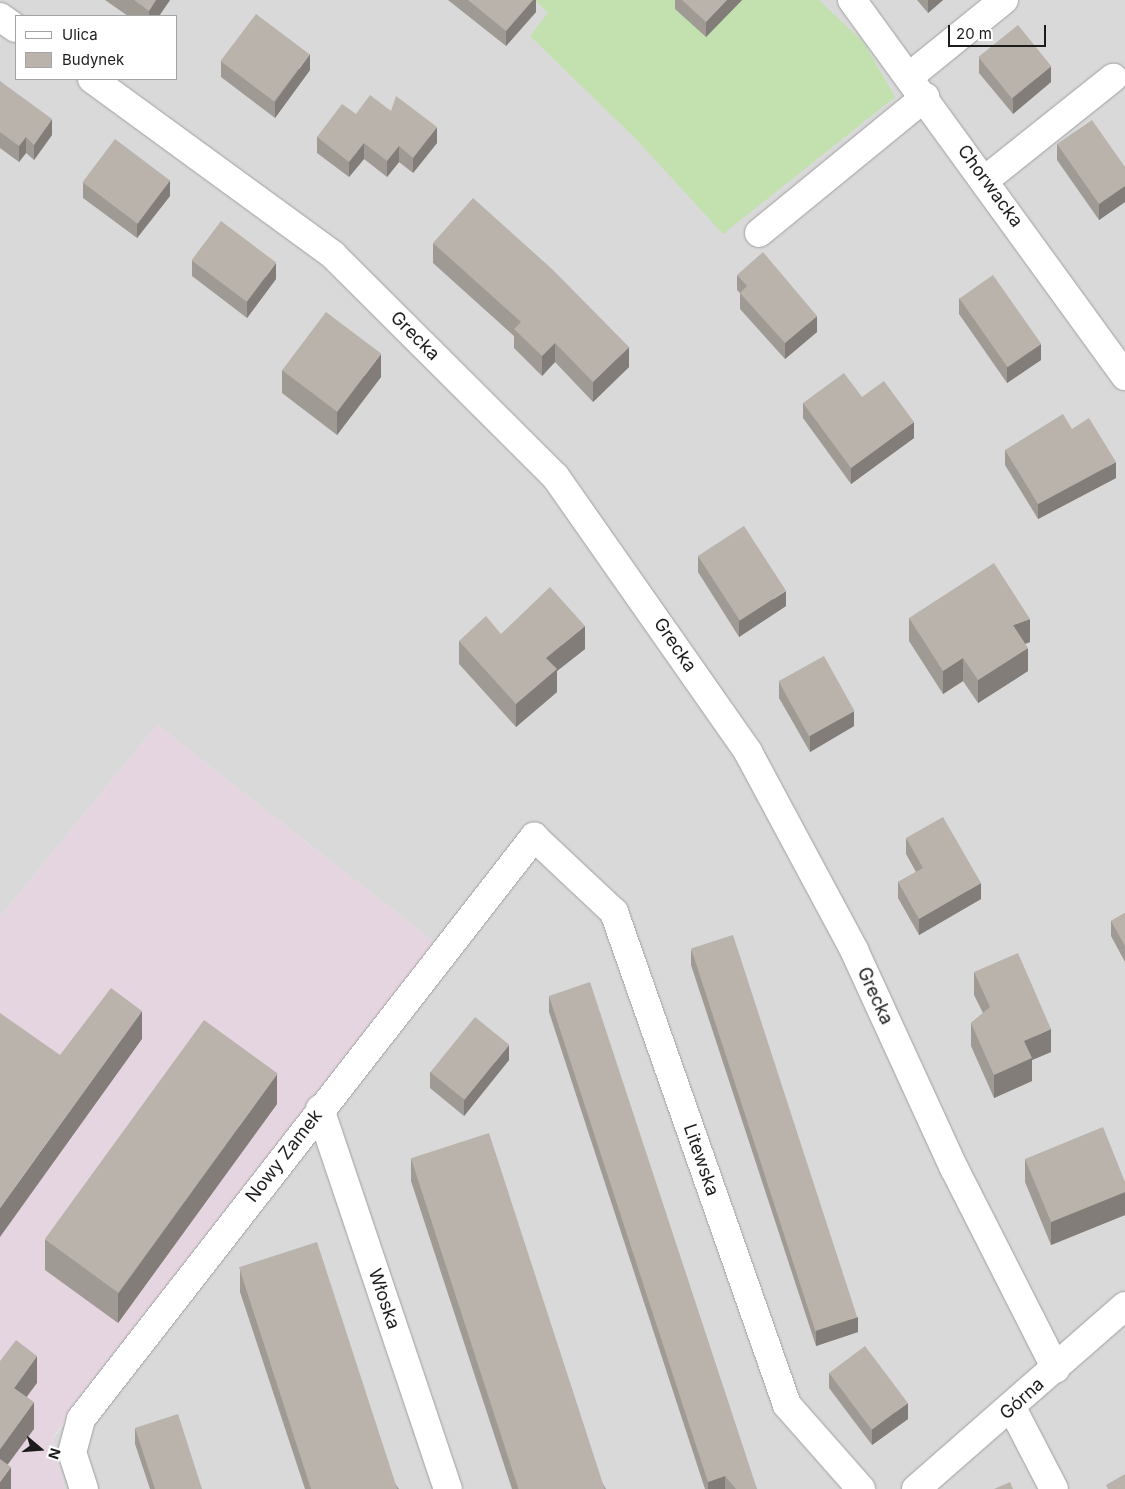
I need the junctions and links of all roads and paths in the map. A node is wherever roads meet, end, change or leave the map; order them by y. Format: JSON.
{"nodes":[{"id":1,"x":852,"y":0,"type":"edge"},
{"id":2,"x":1004,"y":0,"type":"edge"},
{"id":3,"x":0,"y":17,"type":"edge"},
{"id":4,"x":15,"y":27,"type":"edge"},
{"id":5,"x":1113,"y":78,"type":"dead end"},
{"id":6,"x":93,"y":80,"type":"edge"},
{"id":7,"x":917,"y":86,"type":"junction"},
{"id":8,"x":985,"y":180,"type":"junction"},
{"id":9,"x":759,"y":233,"type":"dead end"},
{"id":10,"x":1125,"y":376,"type":"edge"},
{"id":11,"x":534,"y":837,"type":"joint"},
{"id":12,"x":320,"y":1110,"type":"junction"},
{"id":13,"x":1125,"y":1306,"type":"edge"},
{"id":14,"x":1056,"y":1369,"type":"junction"},
{"id":15,"x":1012,"y":1408,"type":"junction"},
{"id":16,"x":84,"y":1489,"type":"edge"},
{"id":17,"x":448,"y":1489,"type":"edge"},
{"id":18,"x":861,"y":1489,"type":"edge"},
{"id":19,"x":916,"y":1489,"type":"edge"},
{"id":20,"x":1054,"y":1489,"type":"edge"}],
"edges":[{"from":1,"to":7,"type":"street","name":"Chorwacka"},
{"from":2,"to":7,"type":"street"},
{"from":3,"to":4,"type":"street"},
{"from":5,"to":8,"type":"street"},
{"from":6,"to":14,"type":"street","name":"Grecka"},
{"from":7,"to":8,"type":"street","name":"Chorwacka"},
{"from":7,"to":9,"type":"street"},
{"from":8,"to":10,"type":"street","name":"Chorwacka"},
{"from":11,"to":12,"type":"street","name":"Nowy Zamek"},
{"from":11,"to":18,"type":"street","name":"Litewska"},
{"from":12,"to":16,"type":"street","name":"Nowy Zamek"},
{"from":12,"to":17,"type":"street","name":"Włoska"},
{"from":13,"to":14,"type":"street","name":"Górna"},
{"from":14,"to":15,"type":"street","name":"Górna"},
{"from":15,"to":19,"type":"street","name":"Górna"},
{"from":15,"to":20,"type":"street"}]}
